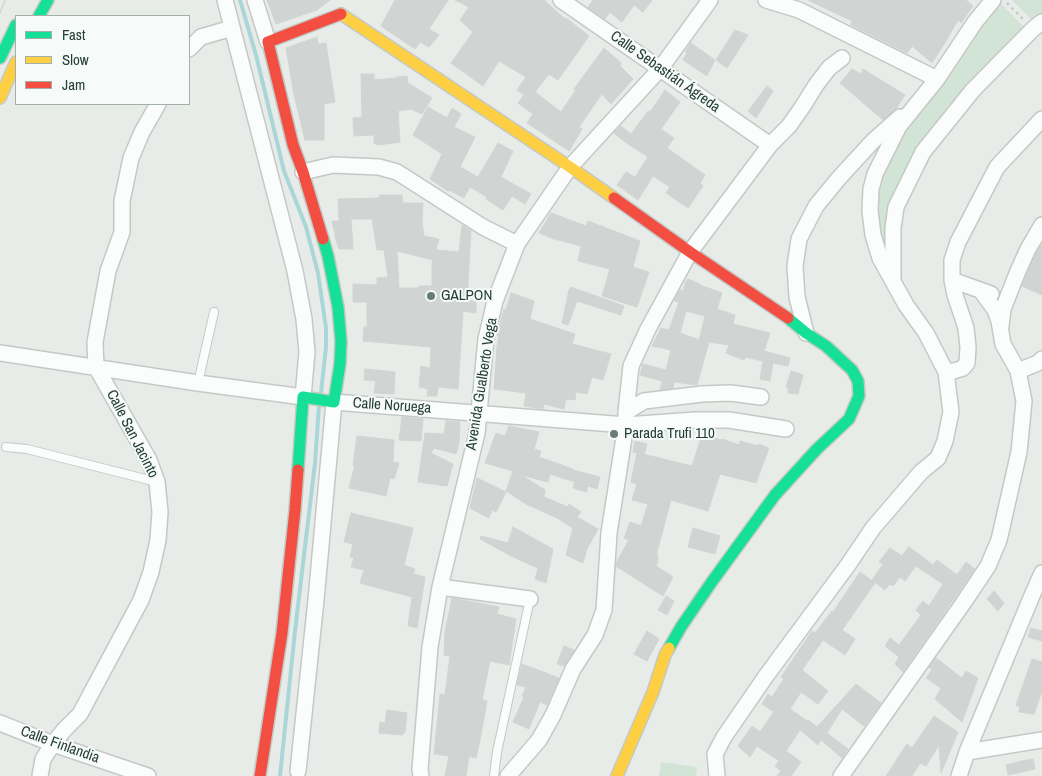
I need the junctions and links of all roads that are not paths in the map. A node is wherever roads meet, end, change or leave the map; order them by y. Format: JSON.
{"nodes":[{"id":1,"x":48,"y":0,"type":"edge"},
{"id":2,"x":225,"y":0,"type":"edge"},
{"id":3,"x":255,"y":0,"type":"edge"},
{"id":4,"x":345,"y":0,"type":"edge"},
{"id":5,"x":561,"y":0,"type":"edge"},
{"id":6,"x":710,"y":0,"type":"edge"},
{"id":7,"x":766,"y":0,"type":"edge"},
{"id":8,"x":992,"y":0,"type":"edge"},
{"id":9,"x":341,"y":14,"type":"junction"},
{"id":10,"x":40,"y":15,"type":"edge"},
{"id":11,"x":1042,"y":22,"type":"edge"},
{"id":12,"x":15,"y":27,"type":"edge"},
{"id":13,"x":232,"y":28,"type":"junction"},
{"id":14,"x":268,"y":42,"type":"junction"},
{"id":15,"x":190,"y":48,"type":"edge"},
{"id":16,"x":0,"y":58,"type":"edge"},
{"id":17,"x":842,"y":58,"type":"dead end"},
{"id":18,"x":15,"y":64,"type":"edge"},
{"id":19,"x":660,"y":69,"type":"junction"},
{"id":20,"x":937,"y":79,"type":"junction"},
{"id":21,"x":0,"y":98,"type":"edge"},
{"id":22,"x":922,"y":98,"type":"junction"},
{"id":23,"x":157,"y":105,"type":"edge"},
{"id":24,"x":1042,"y":119,"type":"edge"},
{"id":25,"x":770,"y":145,"type":"junction"},
{"id":26,"x":570,"y":167,"type":"junction"},
{"id":27,"x":303,"y":172,"type":"junction"},
{"id":28,"x":1042,"y":225,"type":"edge"},
{"id":29,"x":518,"y":244,"type":"junction"},
{"id":30,"x":690,"y":252,"type":"junction"},
{"id":31,"x":952,"y":280,"type":"junction"},
{"id":32,"x":893,"y":282,"type":"junction"},
{"id":33,"x":982,"y":292,"type":"junction"},
{"id":34,"x":1006,"y":299,"type":"junction"},
{"id":35,"x":214,"y":312,"type":"dead end"},
{"id":36,"x":1000,"y":327,"type":"junction"},
{"id":37,"x":806,"y":333,"type":"junction"},
{"id":38,"x":0,"y":353,"type":"edge"},
{"id":39,"x":1042,"y":359,"type":"edge"},
{"id":40,"x":96,"y":367,"type":"junction"},
{"id":41,"x":1018,"y":371,"type":"junction"},
{"id":42,"x":946,"y":372,"type":"junction"},
{"id":43,"x":198,"y":383,"type":"junction"},
{"id":44,"x":308,"y":397,"type":"junction"},
{"id":45,"x":760,"y":397,"type":"dead end"},
{"id":46,"x":330,"y":401,"type":"junction"},
{"id":47,"x":478,"y":412,"type":"junction"},
{"id":48,"x":626,"y":418,"type":"junction"},
{"id":49,"x":786,"y":429,"type":"dead end"},
{"id":50,"x":6,"y":447,"type":"dead end"},
{"id":51,"x":157,"y":482,"type":"junction"},
{"id":52,"x":1042,"y":573,"type":"edge"},
{"id":53,"x":440,"y":587,"type":"junction"},
{"id":54,"x":530,"y":599,"type":"joint"},
{"id":55,"x":1036,"y":599,"type":"edge"},
{"id":56,"x":0,"y":723,"type":"edge"},
{"id":57,"x":1042,"y":740,"type":"edge"},
{"id":58,"x":53,"y":744,"type":"junction"},
{"id":59,"x":967,"y":752,"type":"junction"},
{"id":60,"x":298,"y":771,"type":"dead end"},
{"id":61,"x":40,"y":776,"type":"edge"},
{"id":62,"x":148,"y":776,"type":"edge"},
{"id":63,"x":260,"y":776,"type":"edge"},
{"id":64,"x":421,"y":776,"type":"edge"},
{"id":65,"x":494,"y":776,"type":"edge"},
{"id":66,"x":508,"y":776,"type":"edge"},
{"id":67,"x":617,"y":776,"type":"edge"},
{"id":68,"x":717,"y":776,"type":"edge"},
{"id":69,"x":841,"y":776,"type":"edge"},
{"id":70,"x":959,"y":776,"type":"edge"}],
"edges":[{"from":1,"to":10,"type":"main road"},
{"from":2,"to":13,"type":"street"},
{"from":3,"to":14,"type":"street"},
{"from":4,"to":9,"type":"main road"},
{"from":5,"to":19,"type":"street","name":"Calle Sebastián Ágreda"},
{"from":6,"to":19,"type":"street","name":"Avenida Gualberto Vega"},
{"from":7,"to":20,"type":"street"},
{"from":8,"to":20,"type":"street"},
{"from":9,"to":14,"type":"main road"},
{"from":9,"to":26,"type":"main road"},
{"from":11,"to":32,"type":"street"},
{"from":12,"to":16,"type":"main road"},
{"from":13,"to":15,"type":"street"},
{"from":13,"to":44,"type":"street"},
{"from":14,"to":27,"type":"main road"},
{"from":17,"to":25,"type":"street"},
{"from":18,"to":21,"type":"main road"},
{"from":19,"to":25,"type":"street","name":"Calle Sebastián Ágreda"},
{"from":19,"to":26,"type":"street","name":"Avenida Gualberto Vega"},
{"from":20,"to":22,"type":"street"},
{"from":22,"to":32,"type":"street"},
{"from":22,"to":37,"type":"street"},
{"from":23,"to":40,"type":"street","name":"Calle San Jacinto"},
{"from":24,"to":31,"type":"street"},
{"from":25,"to":30,"type":"street"},
{"from":26,"to":29,"type":"street","name":"Avenida Gualberto Vega"},
{"from":26,"to":30,"type":"main road"},
{"from":27,"to":29,"type":"street"},
{"from":27,"to":46,"type":"main road"},
{"from":28,"to":34,"type":"street"},
{"from":29,"to":47,"type":"street","name":"Avenida Gualberto Vega"},
{"from":30,"to":37,"type":"main road"},
{"from":30,"to":48,"type":"street"},
{"from":31,"to":33,"type":"street"},
{"from":31,"to":42,"type":"street"},
{"from":32,"to":42,"type":"street"},
{"from":33,"to":34,"type":"street"},
{"from":33,"to":36,"type":"street"},
{"from":34,"to":36,"type":"street"},
{"from":35,"to":43,"type":"lane"},
{"from":36,"to":41,"type":"street"},
{"from":37,"to":67,"type":"main road"},
{"from":38,"to":40,"type":"street","name":"Calle Noruega"},
{"from":39,"to":41,"type":"street"},
{"from":40,"to":43,"type":"street","name":"Calle Noruega"},
{"from":40,"to":51,"type":"street","name":"Calle San Jacinto"},
{"from":41,"to":69,"type":"street"},
{"from":42,"to":68,"type":"street"},
{"from":43,"to":44,"type":"street","name":"Calle Noruega"},
{"from":44,"to":46,"type":"main road","name":"Calle Noruega"},
{"from":44,"to":63,"type":"main road"},
{"from":45,"to":48,"type":"street"},
{"from":46,"to":47,"type":"street","name":"Calle Noruega"},
{"from":46,"to":60,"type":"street"},
{"from":47,"to":48,"type":"street","name":"Calle Noruega"},
{"from":47,"to":53,"type":"street","name":"Avenida Gualberto Vega"},
{"from":48,"to":49,"type":"street","name":"Calle Noruega"},
{"from":48,"to":66,"type":"street"},
{"from":50,"to":51,"type":"lane"},
{"from":51,"to":58,"type":"street","name":"Calle San Jacinto"},
{"from":52,"to":55,"type":"street"},
{"from":53,"to":54,"type":"street"},
{"from":53,"to":64,"type":"street","name":"Avenida Gualberto Vega"},
{"from":54,"to":65,"type":"lane"},
{"from":55,"to":59,"type":"street"},
{"from":56,"to":58,"type":"street","name":"Calle Finlandia"},
{"from":57,"to":59,"type":"street"},
{"from":58,"to":61,"type":"street","name":"Calle San Jacinto"},
{"from":58,"to":62,"type":"street","name":"Calle Finlandia"},
{"from":59,"to":70,"type":"street"}]}
